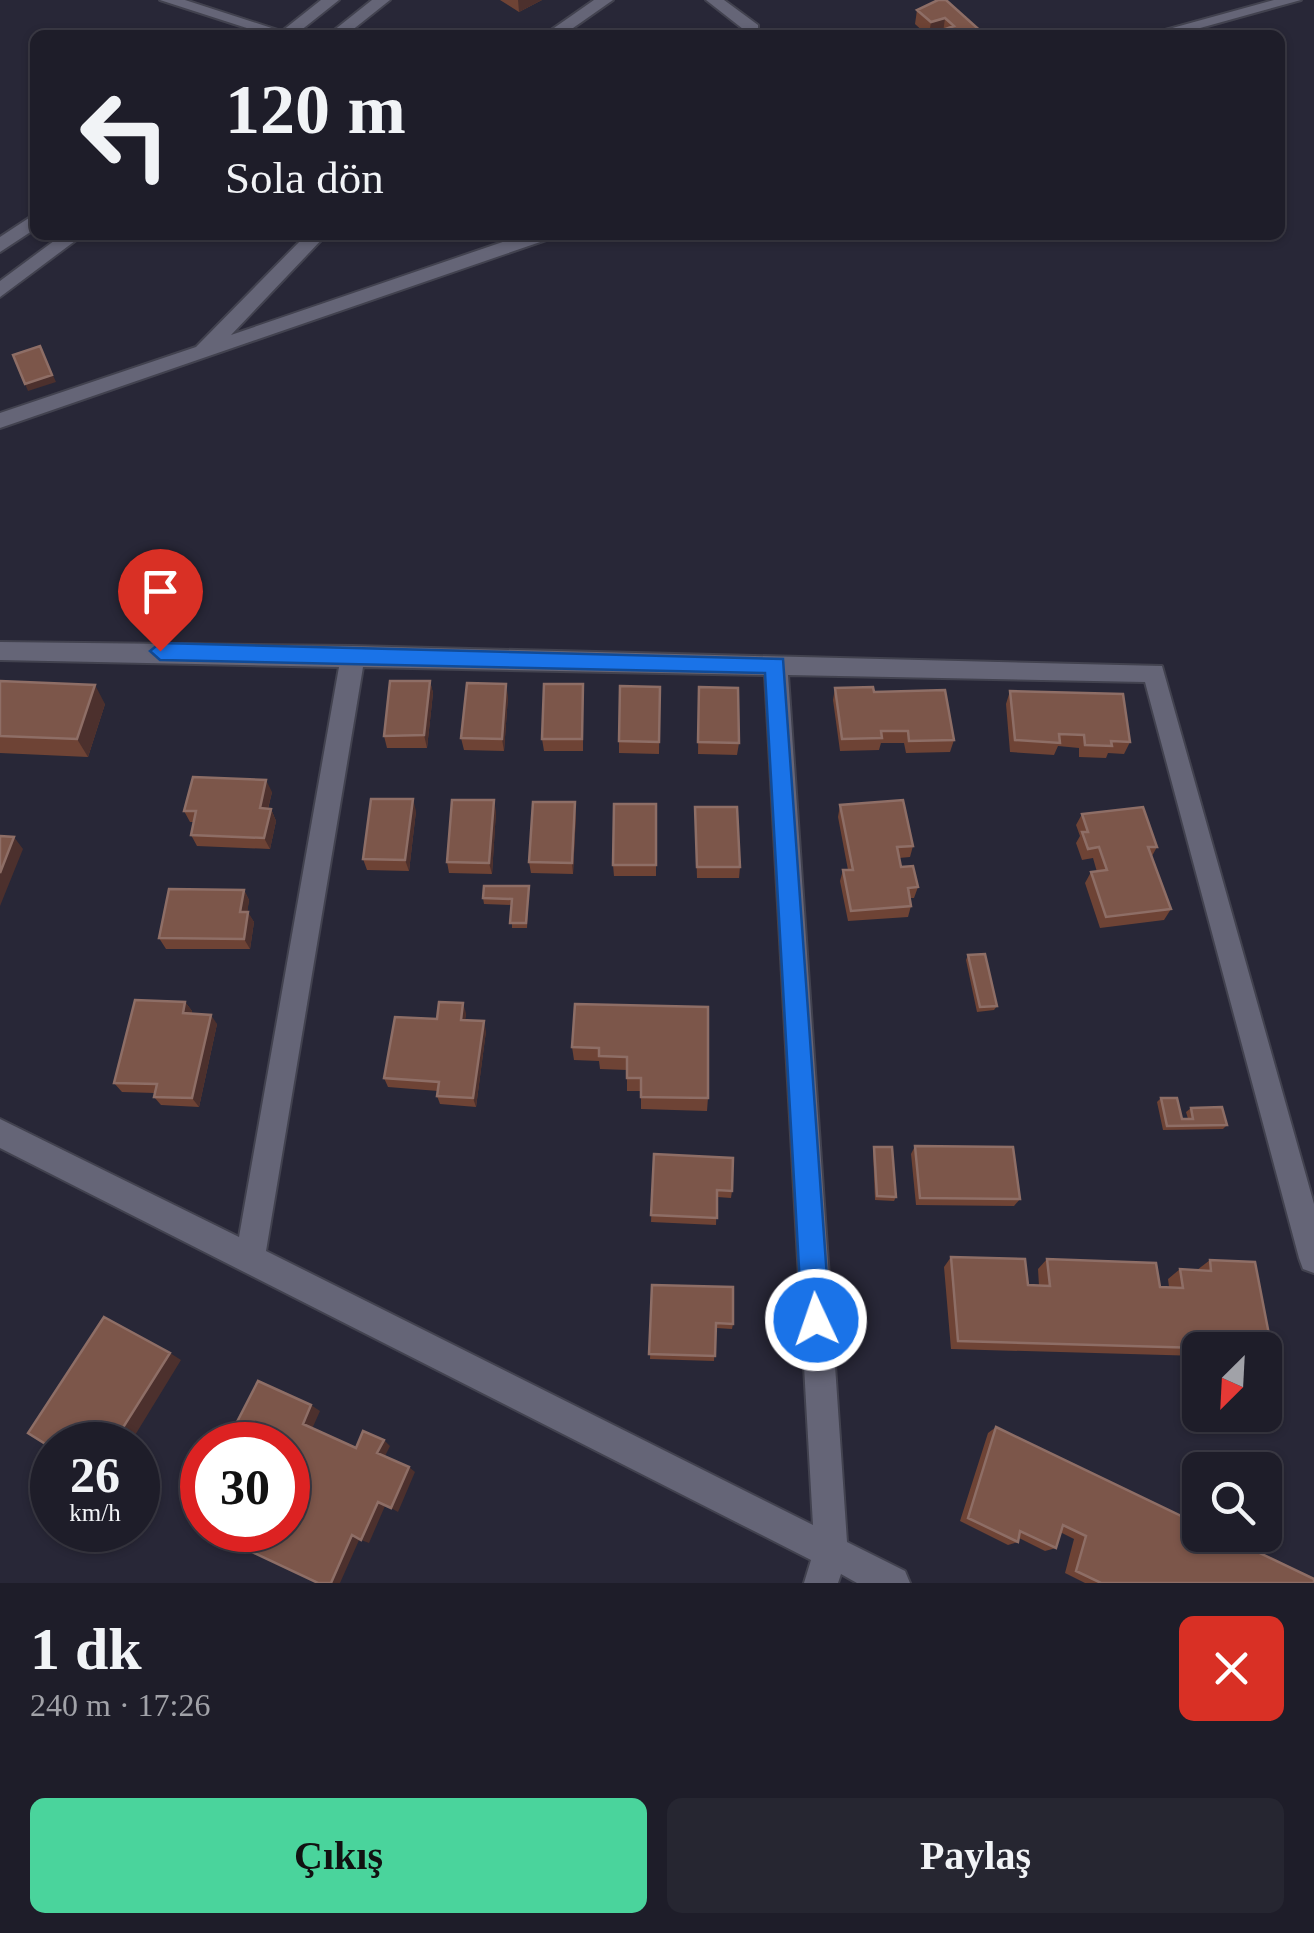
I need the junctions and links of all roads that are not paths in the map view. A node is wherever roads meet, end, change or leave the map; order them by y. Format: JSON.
{"nodes":[{"id":1,"x":168,"y":0,"type":"edge"},
{"id":2,"x":331,"y":0,"type":"edge"},
{"id":3,"x":382,"y":0,"type":"edge"},
{"id":4,"x":605,"y":0,"type":"edge"},
{"id":5,"x":714,"y":0,"type":"edge"},
{"id":6,"x":1293,"y":0,"type":"edge"},
{"id":7,"x":268,"y":30,"type":"edge"},
{"id":8,"x":292,"y":30,"type":"edge"},
{"id":9,"x":343,"y":30,"type":"edge"},
{"id":10,"x":560,"y":30,"type":"edge"},
{"id":11,"x":751,"y":30,"type":"edge"},
{"id":12,"x":1175,"y":30,"type":"edge"},
{"id":13,"x":30,"y":223,"type":"edge"},
{"id":14,"x":68,"y":240,"type":"edge"},
{"id":15,"x":312,"y":240,"type":"edge"},
{"id":16,"x":528,"y":240,"type":"edge"},
{"id":17,"x":2,"y":243,"type":"edge"},
{"id":18,"x":0,"y":292,"type":"edge"},
{"id":19,"x":200,"y":355,"type":"junction"},
{"id":20,"x":0,"y":421,"type":"edge"},
{"id":21,"x":0,"y":651,"type":"edge"},
{"id":22,"x":354,"y":655,"type":"junction"},
{"id":23,"x":776,"y":665,"type":"junction"},
{"id":24,"x":0,"y":1133,"type":"edge"},
{"id":25,"x":1314,"y":1258,"type":"edge"},
{"id":26,"x":250,"y":1259,"type":"junction"},
{"id":27,"x":831,"y":1551,"type":"junction"},
{"id":28,"x":820,"y":1583,"type":"edge"},
{"id":29,"x":893,"y":1583,"type":"edge"}],
"edges":[{"from":1,"to":7,"type":"street"},
{"from":2,"to":8,"type":"street"},
{"from":3,"to":9,"type":"street"},
{"from":4,"to":10,"type":"street"},
{"from":5,"to":11,"type":"street"},
{"from":6,"to":12,"type":"street"},
{"from":13,"to":17,"type":"street"},
{"from":14,"to":18,"type":"street"},
{"from":15,"to":19,"type":"street"},
{"from":16,"to":19,"type":"street"},
{"from":19,"to":20,"type":"street"},
{"from":21,"to":22,"type":"street"},
{"from":22,"to":23,"type":"street"},
{"from":22,"to":26,"type":"street"},
{"from":23,"to":25,"type":"street"},
{"from":23,"to":27,"type":"street"},
{"from":24,"to":26,"type":"street"},
{"from":26,"to":27,"type":"street"},
{"from":27,"to":28,"type":"street"},
{"from":27,"to":29,"type":"street"}]}
